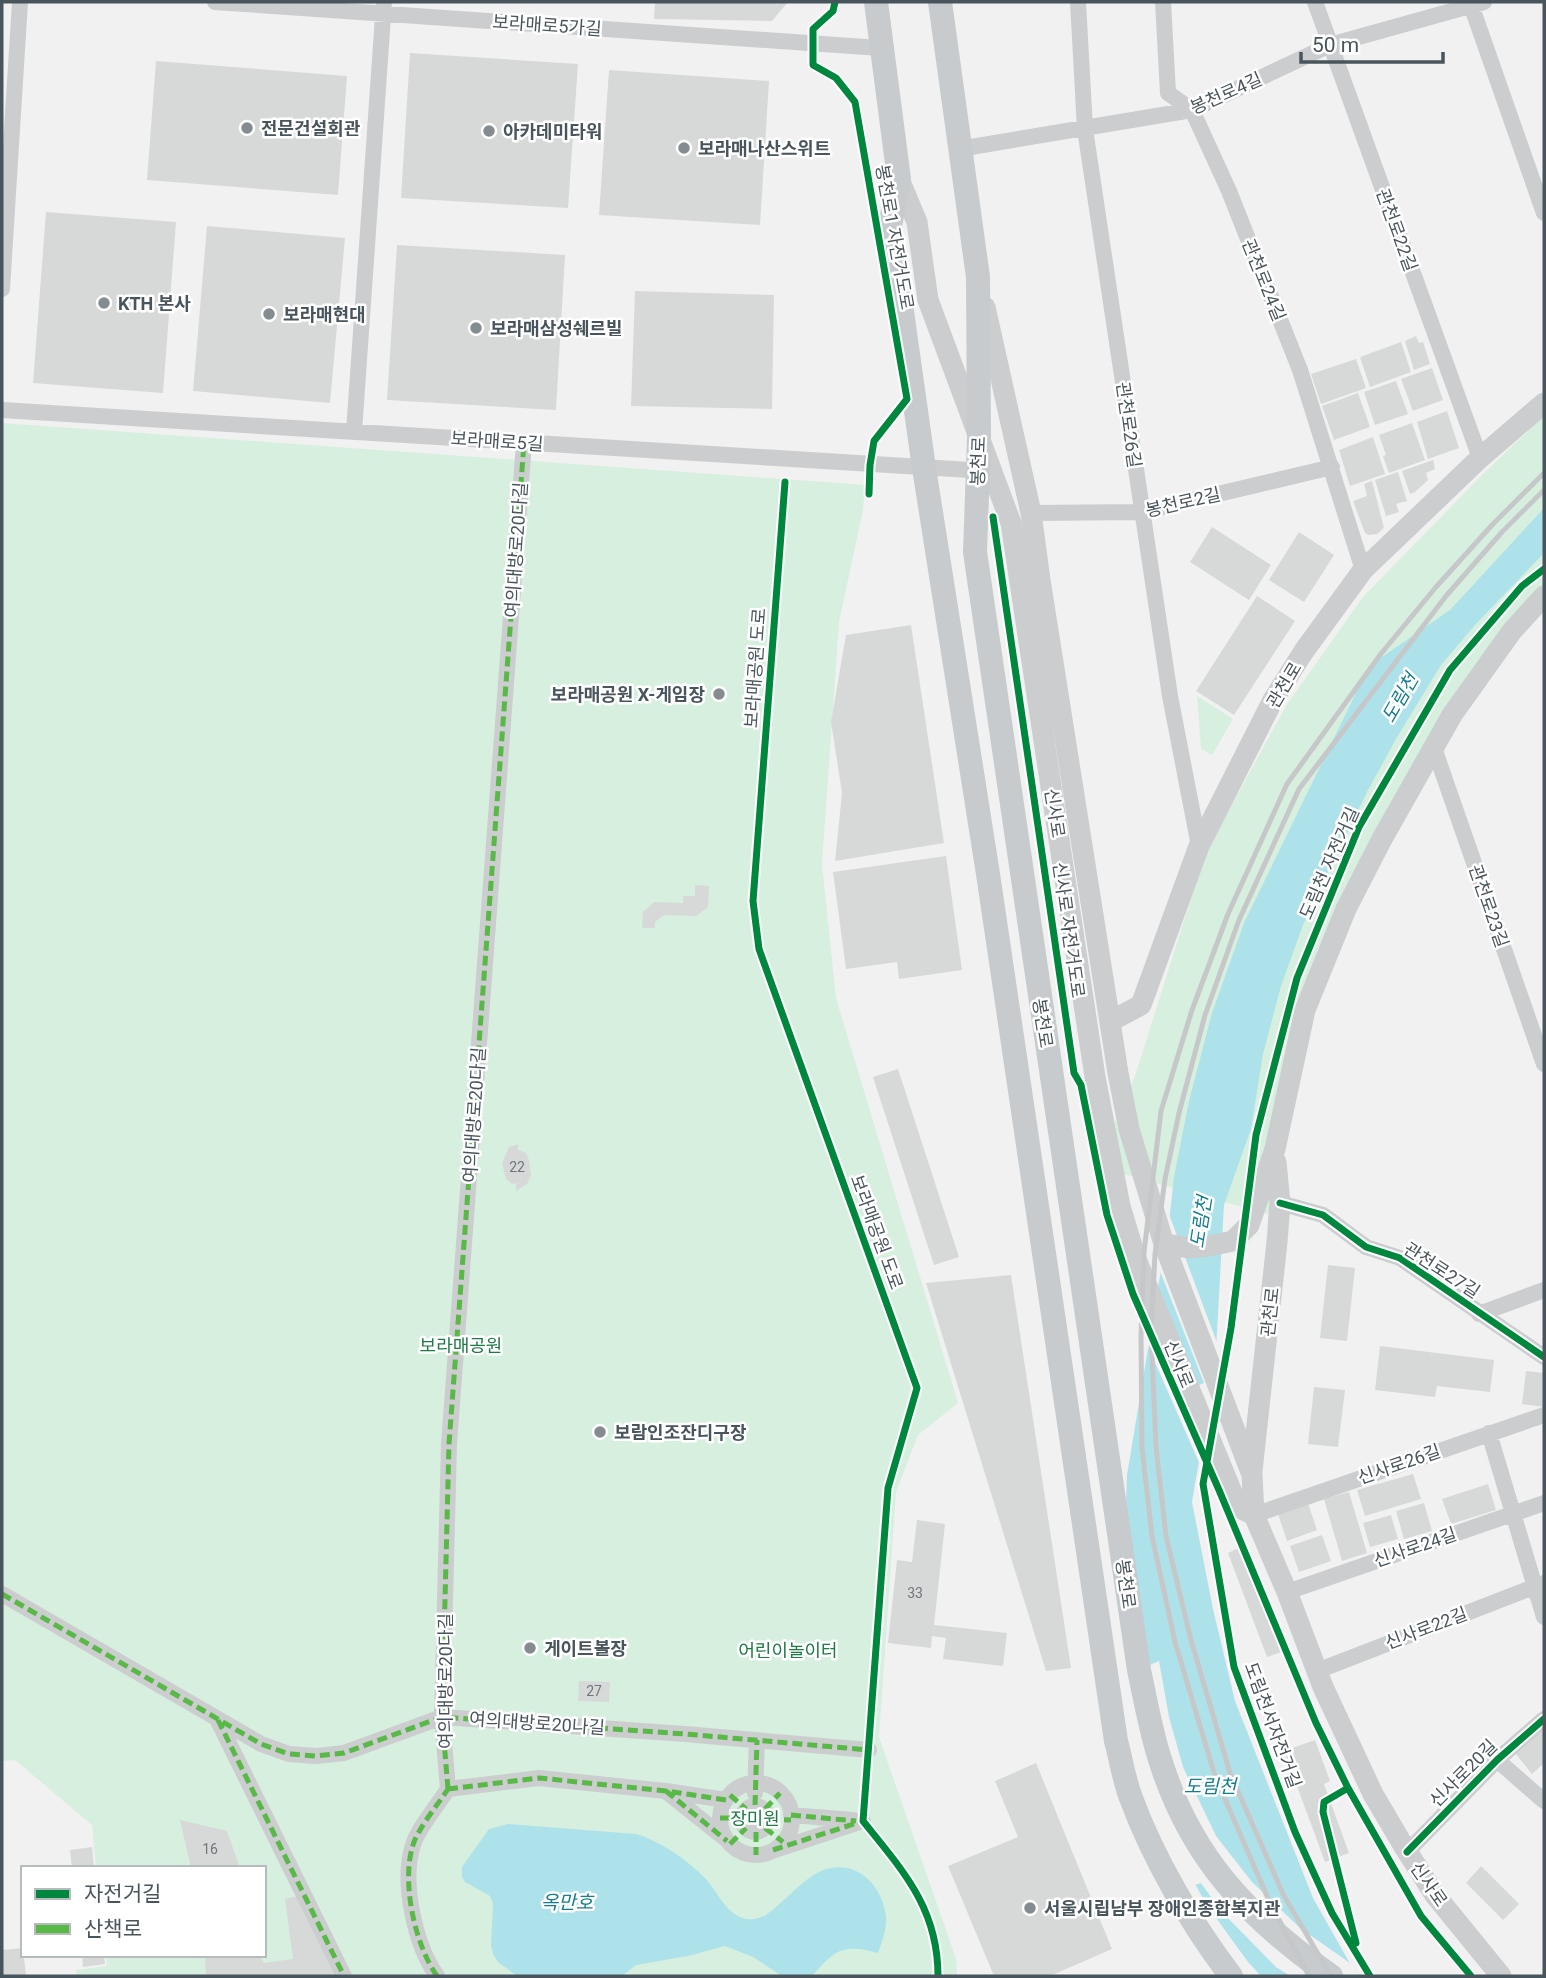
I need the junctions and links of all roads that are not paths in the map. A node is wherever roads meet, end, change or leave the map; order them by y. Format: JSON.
{"nodes":[{"id":1,"x":20,"y":2,"type":"edge"},
{"id":2,"x":215,"y":2,"type":"edge"},
{"id":3,"x":876,"y":2,"type":"edge"},
{"id":4,"x":940,"y":2,"type":"edge"},
{"id":5,"x":1078,"y":2,"type":"edge"},
{"id":6,"x":1163,"y":2,"type":"edge"},
{"id":7,"x":1315,"y":2,"type":"edge"},
{"id":8,"x":1475,"y":3,"type":"edge"},
{"id":9,"x":384,"y":8,"type":"edge"},
{"id":10,"x":1329,"y":45,"type":"junction"},
{"id":11,"x":880,"y":48,"type":"junction"},
{"id":12,"x":1192,"y":110,"type":"junction"},
{"id":13,"x":1085,"y":129,"type":"junction"},
{"id":14,"x":959,"y":149,"type":"junction"},
{"id":15,"x":899,"y":179,"type":"junction"},
{"id":16,"x":1544,"y":213,"type":"edge"},
{"id":17,"x":978,"y":277,"type":"junction"},
{"id":18,"x":2,"y":289,"type":"edge"},
{"id":19,"x":1544,"y":403,"type":"edge"},
{"id":20,"x":2,"y":410,"type":"edge"},
{"id":21,"x":354,"y":432,"type":"junction"},
{"id":22,"x":979,"y":438,"type":"junction"},
{"id":23,"x":523,"y":443,"type":"junction"},
{"id":24,"x":1480,"y":458,"type":"junction"},
{"id":25,"x":1332,"y":467,"type":"junction"},
{"id":26,"x":924,"y":468,"type":"junction"},
{"id":27,"x":984,"y":471,"type":"junction"},
{"id":28,"x":1142,"y":512,"type":"junction"},
{"id":29,"x":1031,"y":513,"type":"junction"},
{"id":30,"x":1363,"y":570,"type":"junction"},
{"id":31,"x":1544,"y":596,"type":"edge"},
{"id":32,"x":1434,"y":748,"type":"junction"},
{"id":33,"x":1199,"y":846,"type":"junction"},
{"id":34,"x":1111,"y":1021,"type":"junction"},
{"id":35,"x":1544,"y":1064,"type":"edge"},
{"id":36,"x":1275,"y":1149,"type":"junction"},
{"id":37,"x":1280,"y":1203,"type":"junction"},
{"id":38,"x":1164,"y":1244,"type":"junction"},
{"id":39,"x":1544,"y":1290,"type":"edge"},
{"id":40,"x":1479,"y":1314,"type":"junction"},
{"id":41,"x":1544,"y":1357,"type":"edge"},
{"id":42,"x":1544,"y":1415,"type":"edge"},
{"id":43,"x":1489,"y":1433,"type":"junction"},
{"id":44,"x":1252,"y":1475,"type":"junction"},
{"id":45,"x":1544,"y":1503,"type":"edge"},
{"id":46,"x":1246,"y":1511,"type":"junction"},
{"id":47,"x":1512,"y":1513,"type":"junction"},
{"id":48,"x":1540,"y":1585,"type":"edge"},
{"id":49,"x":1287,"y":1592,"type":"junction"},
{"id":50,"x":2,"y":1594,"type":"edge"},
{"id":51,"x":1544,"y":1616,"type":"edge"},
{"id":52,"x":1317,"y":1671,"type":"junction"},
{"id":53,"x":442,"y":1717,"type":"junction"},
{"id":54,"x":1544,"y":1719,"type":"edge"},
{"id":55,"x":218,"y":1720,"type":"junction"},
{"id":56,"x":757,"y":1740,"type":"junction"},
{"id":57,"x":869,"y":1750,"type":"dead end"},
{"id":58,"x":1497,"y":1760,"type":"junction"},
{"id":59,"x":755,"y":1783,"type":"junction"},
{"id":60,"x":448,"y":1789,"type":"junction"},
{"id":61,"x":666,"y":1791,"type":"junction"},
{"id":62,"x":780,"y":1793,"type":"junction"},
{"id":63,"x":728,"y":1797,"type":"junction"},
{"id":64,"x":1544,"y":1801,"type":"edge"},
{"id":65,"x":720,"y":1818,"type":"junction"},
{"id":66,"x":791,"y":1818,"type":"junction"},
{"id":67,"x":755,"y":1819,"type":"junction"},
{"id":68,"x":729,"y":1842,"type":"junction"},
{"id":69,"x":778,"y":1846,"type":"junction"},
{"id":70,"x":1407,"y":1852,"type":"junction"},
{"id":71,"x":756,"y":1854,"type":"junction"},
{"id":72,"x":344,"y":1976,"type":"edge"},
{"id":73,"x":437,"y":1976,"type":"edge"},
{"id":74,"x":1231,"y":1976,"type":"edge"},
{"id":75,"x":1331,"y":1976,"type":"edge"},
{"id":76,"x":1501,"y":1976,"type":"edge"}],
"edges":[{"from":1,"to":18,"type":"street"},
{"from":2,"to":9,"type":"street","name":"보라매로5가길"},
{"from":3,"to":11,"type":"main road","name":"봉천로"},
{"from":4,"to":14,"type":"main road","name":"봉천로"},
{"from":5,"to":13,"type":"street","name":"관천로26길"},
{"from":6,"to":12,"type":"street","name":"관천로24길"},
{"from":7,"to":10,"type":"street","name":"관천로22길"},
{"from":8,"to":10,"type":"street","name":"봉천로4길"},
{"from":8,"to":16,"type":"street"},
{"from":9,"to":11,"type":"street","name":"보라매로5가길"},
{"from":9,"to":21,"type":"street"},
{"from":10,"to":12,"type":"street","name":"봉천로4길"},
{"from":10,"to":24,"type":"street","name":"관천로22길"},
{"from":11,"to":15,"type":"main road","name":"봉천로"},
{"from":12,"to":13,"type":"street","name":"봉천로4길"},
{"from":12,"to":25,"type":"street","name":"관천로24길"},
{"from":13,"to":14,"type":"street","name":"봉천로4길"},
{"from":13,"to":28,"type":"street","name":"관천로26길"},
{"from":14,"to":17,"type":"main road","name":"봉천로"},
{"from":15,"to":22,"type":"main road"},
{"from":15,"to":26,"type":"main road","name":"봉천로"},
{"from":17,"to":22,"type":"main road","name":"봉천로"},
{"from":17,"to":29,"type":"main road","name":"신사로"},
{"from":19,"to":24,"type":"main road","name":"관천로"},
{"from":20,"to":21,"type":"street","name":"보라매로5길"},
{"from":21,"to":23,"type":"street","name":"보라매로5길"},
{"from":22,"to":27,"type":"main road","name":"봉천로"},
{"from":23,"to":26,"type":"street","name":"보라매로5길"},
{"from":23,"to":53,"type":"street","name":"여의대방로20다길"},
{"from":24,"to":30,"type":"main road","name":"관천로"},
{"from":25,"to":28,"type":"street","name":"봉천로2길"},
{"from":25,"to":30,"type":"street","name":"관천로24길"},
{"from":26,"to":27,"type":"street","name":"보라매로5길"},
{"from":26,"to":74,"type":"main road","name":"봉천로"},
{"from":27,"to":46,"type":"main road","name":"신사로"},
{"from":27,"to":75,"type":"main road","name":"봉천로"},
{"from":28,"to":29,"type":"street","name":"봉천로2길"},
{"from":28,"to":33,"type":"street","name":"관천로26길"},
{"from":29,"to":34,"type":"main road","name":"신사로"},
{"from":30,"to":33,"type":"main road","name":"관천로"},
{"from":31,"to":32,"type":"main road","name":"관천로"},
{"from":32,"to":35,"type":"street","name":"관천로23길"},
{"from":32,"to":36,"type":"main road","name":"관천로"},
{"from":33,"to":34,"type":"main road","name":"관천로"},
{"from":34,"to":38,"type":"main road","name":"신사로"},
{"from":36,"to":37,"type":"main road","name":"관천로"},
{"from":36,"to":38,"type":"main road","name":"관천로"},
{"from":37,"to":40,"type":"street","name":"관천로27길"},
{"from":37,"to":44,"type":"main road","name":"관천로"},
{"from":38,"to":44,"type":"main road","name":"신사로"},
{"from":39,"to":40,"type":"street"},
{"from":40,"to":41,"type":"street","name":"관천로27길"},
{"from":42,"to":43,"type":"street","name":"신사로26길"},
{"from":43,"to":46,"type":"street","name":"신사로26길"},
{"from":43,"to":47,"type":"street"},
{"from":44,"to":46,"type":"main road","name":"신사로"},
{"from":45,"to":47,"type":"street","name":"신사로24길"},
{"from":46,"to":49,"type":"main road","name":"신사로"},
{"from":47,"to":48,"type":"street"},
{"from":47,"to":49,"type":"street","name":"신사로24길"},
{"from":48,"to":51,"type":"street"},
{"from":48,"to":52,"type":"street","name":"신사로22길"},
{"from":49,"to":52,"type":"main road","name":"신사로"},
{"from":50,"to":55,"type":"street","name":"여의대방로20나길"},
{"from":52,"to":70,"type":"main road","name":"신사로"},
{"from":53,"to":55,"type":"street","name":"여의대방로20나길"},
{"from":53,"to":56,"type":"street","name":"여의대방로20나길"},
{"from":53,"to":60,"type":"street","name":"여의대방로20다길"},
{"from":54,"to":58,"type":"street","name":"신사로20길"},
{"from":55,"to":72,"type":"street"},
{"from":56,"to":57,"type":"street","name":"여의대방로20나길"},
{"from":56,"to":59,"type":"street"},
{"from":58,"to":64,"type":"street","name":"신사로20길"},
{"from":58,"to":70,"type":"street","name":"신사로20길"},
{"from":59,"to":62,"type":"street"},
{"from":59,"to":63,"type":"street"},
{"from":59,"to":67,"type":"street"},
{"from":60,"to":61,"type":"street"},
{"from":60,"to":73,"type":"street"},
{"from":61,"to":63,"type":"street"},
{"from":61,"to":68,"type":"street"},
{"from":62,"to":66,"type":"street"},
{"from":62,"to":67,"type":"street"},
{"from":63,"to":65,"type":"street"},
{"from":63,"to":67,"type":"street"},
{"from":65,"to":67,"type":"street"},
{"from":65,"to":68,"type":"street"},
{"from":66,"to":67,"type":"street"},
{"from":66,"to":69,"type":"street"},
{"from":66,"to":69,"type":"street"},
{"from":67,"to":68,"type":"street"},
{"from":67,"to":69,"type":"street"},
{"from":67,"to":71,"type":"street"},
{"from":68,"to":71,"type":"street"},
{"from":69,"to":71,"type":"street"},
{"from":70,"to":76,"type":"main road","name":"신사로"}]}
